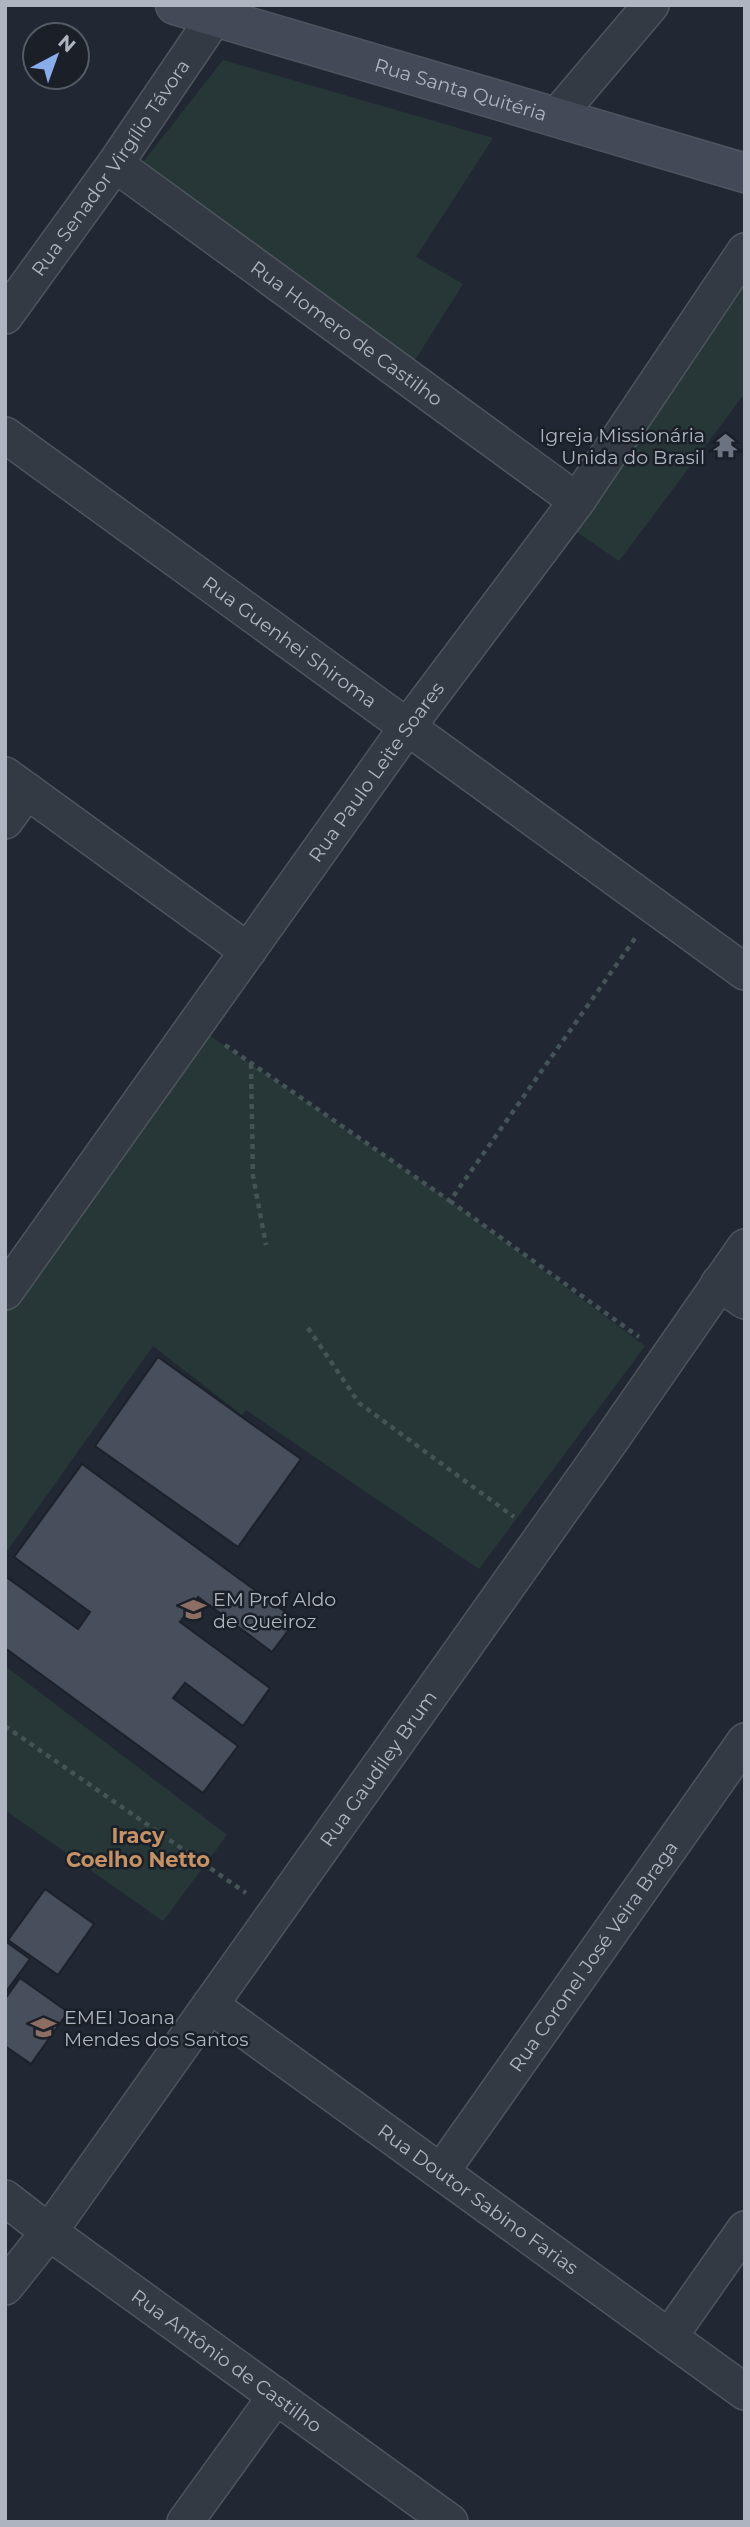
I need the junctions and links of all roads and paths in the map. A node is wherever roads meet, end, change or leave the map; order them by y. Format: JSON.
{"nodes":[{"id":1,"x":175,"y":5,"type":"edge"},
{"id":2,"x":652,"y":5,"type":"edge"},
{"id":3,"x":214,"y":18,"type":"junction"},
{"id":4,"x":556,"y":117,"type":"junction"},
{"id":5,"x":115,"y":164,"type":"junction"},
{"id":6,"x":745,"y":173,"type":"edge"},
{"id":7,"x":745,"y":251,"type":"edge"},
{"id":8,"x":5,"y":316,"type":"edge"},
{"id":9,"x":5,"y":435,"type":"edge"},
{"id":10,"x":578,"y":501,"type":"junction"},
{"id":11,"x":408,"y":726,"type":"junction"},
{"id":12,"x":16,"y":783,"type":"edge"},
{"id":13,"x":5,"y":821,"type":"edge"},
{"id":14,"x":657,"y":908,"type":"junction"},
{"id":15,"x":248,"y":951,"type":"junction"},
{"id":16,"x":745,"y":972,"type":"edge"},
{"id":17,"x":195,"y":1025,"type":"junction"},
{"id":18,"x":251,"y":1063,"type":"junction"},
{"id":19,"x":450,"y":1201,"type":"junction"},
{"id":20,"x":266,"y":1245,"type":"dead end"},
{"id":21,"x":745,"y":1247,"type":"edge"},
{"id":22,"x":5,"y":1292,"type":"edge"},
{"id":23,"x":732,"y":1292,"type":"edge"},
{"id":24,"x":309,"y":1328,"type":"dead end"},
{"id":25,"x":667,"y":1358,"type":"junction"},
{"id":26,"x":543,"y":1537,"type":"junction"},
{"id":27,"x":5,"y":1726,"type":"edge"},
{"id":28,"x":745,"y":1741,"type":"edge"},
{"id":29,"x":275,"y":1914,"type":"junction"},
{"id":30,"x":210,"y":2005,"type":"junction"},
{"id":31,"x":441,"y":2172,"type":"junction"},
{"id":32,"x":5,"y":2198,"type":"edge"},
{"id":33,"x":745,"y":2229,"type":"edge"},
{"id":34,"x":49,"y":2232,"type":"junction"},
{"id":35,"x":5,"y":2287,"type":"edge"},
{"id":36,"x":669,"y":2337,"type":"junction"},
{"id":37,"x":745,"y":2392,"type":"edge"},
{"id":38,"x":276,"y":2396,"type":"junction"},
{"id":39,"x":185,"y":2522,"type":"edge"},
{"id":40,"x":450,"y":2522,"type":"edge"}],
"edges":[{"from":1,"to":3,"type":"main road","name":"Rua Santa Quitéria"},
{"from":2,"to":4,"type":"street"},
{"from":3,"to":4,"type":"main road","name":"Rua Santa Quitéria"},
{"from":3,"to":5,"type":"street","name":"Rua Senador Virgílio Távora"},
{"from":4,"to":6,"type":"main road","name":"Rua Santa Quitéria"},
{"from":5,"to":8,"type":"street","name":"Rua Senador Virgílio Távora"},
{"from":5,"to":10,"type":"street","name":"Rua Homero de Castilho"},
{"from":7,"to":10,"type":"street","name":"Rua Paulo Leite Soares"},
{"from":9,"to":11,"type":"street","name":"Rua Guenhei Shiroma"},
{"from":10,"to":11,"type":"street","name":"Rua Paulo Leite Soares"},
{"from":11,"to":14,"type":"street","name":"Rua Guenhei Shiroma"},
{"from":11,"to":15,"type":"street","name":"Rua Paulo Leite Soares"},
{"from":12,"to":13,"type":"street"},
{"from":12,"to":15,"type":"street"},
{"from":14,"to":16,"type":"street","name":"Rua Guenhei Shiroma"},
{"from":14,"to":19,"type":"path"},
{"from":15,"to":17,"type":"street","name":"Rua Paulo Leite Soares"},
{"from":17,"to":18,"type":"path"},
{"from":17,"to":22,"type":"street","name":"Rua Paulo Leite Soares"},
{"from":18,"to":19,"type":"path"},
{"from":18,"to":20,"type":"path"},
{"from":19,"to":25,"type":"path"},
{"from":21,"to":23,"type":"street","name":"Rua Gaudiley Brum"},
{"from":23,"to":25,"type":"street","name":"Rua Gaudiley Brum"},
{"from":24,"to":26,"type":"path"},
{"from":25,"to":26,"type":"street","name":"Rua Gaudiley Brum"},
{"from":26,"to":29,"type":"street","name":"Rua Gaudiley Brum"},
{"from":27,"to":29,"type":"path"},
{"from":28,"to":31,"type":"street","name":"Rua Coronel José Veira Braga"},
{"from":29,"to":30,"type":"street","name":"Rua Gaudiley Brum"},
{"from":30,"to":31,"type":"street","name":"Rua Doutor Sabino Farias"},
{"from":30,"to":34,"type":"street","name":"Rua Gaudiley Brum"},
{"from":31,"to":36,"type":"street","name":"Rua Doutor Sabino Farias"},
{"from":32,"to":34,"type":"street","name":"Rua Antônio de Castilho"},
{"from":33,"to":36,"type":"street"},
{"from":34,"to":35,"type":"street","name":"Rua Gaudiley Brum"},
{"from":34,"to":38,"type":"street","name":"Rua Antônio de Castilho"},
{"from":36,"to":37,"type":"street","name":"Rua Doutor Sabino Farias"},
{"from":38,"to":39,"type":"street"},
{"from":38,"to":40,"type":"street","name":"Rua Antônio de Castilho"}]}
